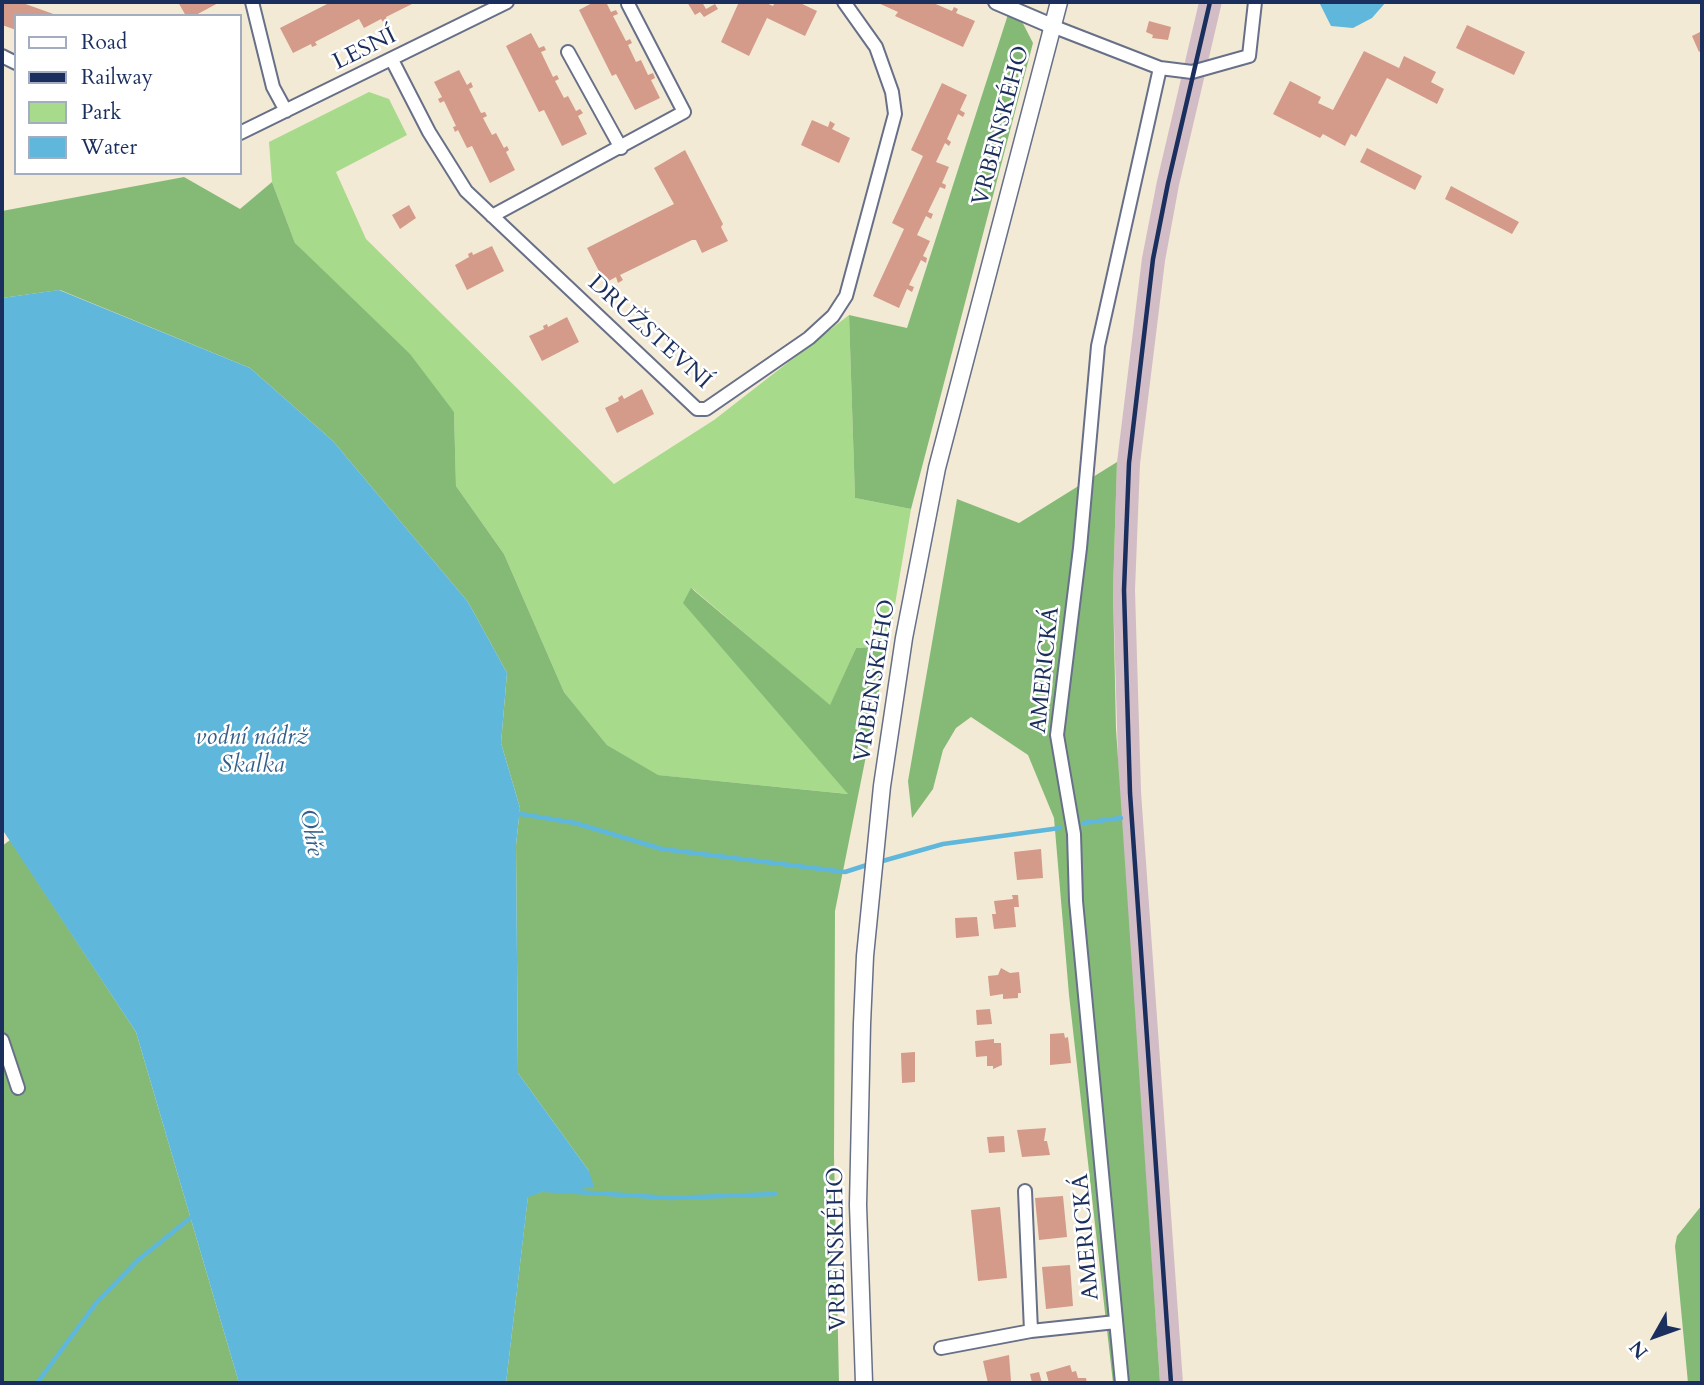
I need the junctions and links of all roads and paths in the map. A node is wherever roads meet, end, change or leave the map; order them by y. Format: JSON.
{"nodes":[{"id":1,"x":251,"y":2,"type":"edge"},
{"id":2,"x":507,"y":2,"type":"edge"},
{"id":3,"x":844,"y":2,"type":"edge"},
{"id":4,"x":996,"y":2,"type":"edge"},
{"id":5,"x":1059,"y":2,"type":"edge"},
{"id":6,"x":1255,"y":2,"type":"edge"},
{"id":7,"x":628,"y":4,"type":"dead end"},
{"id":8,"x":1052,"y":26,"type":"junction"},
{"id":9,"x":568,"y":52,"type":"dead end"},
{"id":10,"x":392,"y":60,"type":"junction"},
{"id":11,"x":1160,"y":68,"type":"junction"},
{"id":12,"x":286,"y":111,"type":"junction"},
{"id":13,"x":242,"y":133,"type":"edge"},
{"id":14,"x":621,"y":148,"type":"junction"},
{"id":15,"x":492,"y":216,"type":"junction"},
{"id":16,"x":2,"y":1040,"type":"edge"},
{"id":17,"x":18,"y":1088,"type":"dead end"},
{"id":18,"x":1025,"y":1191,"type":"dead end"},
{"id":19,"x":1116,"y":1322,"type":"junction"},
{"id":20,"x":1031,"y":1331,"type":"junction"},
{"id":21,"x":941,"y":1348,"type":"dead end"},
{"id":22,"x":864,"y":1383,"type":"edge"},
{"id":23,"x":1122,"y":1383,"type":"edge"}],
"edges":[{"from":1,"to":12,"type":"street"},
{"from":2,"to":10,"type":"street","name":"LESNÍ"},
{"from":3,"to":15,"type":"street","name":"DRUŽSTEVNÍ"},
{"from":4,"to":8,"type":"street"},
{"from":5,"to":8,"type":"main road","name":"VRBENSKÉHO"},
{"from":6,"to":11,"type":"street"},
{"from":7,"to":14,"type":"street"},
{"from":8,"to":11,"type":"street"},
{"from":8,"to":22,"type":"main road","name":"VRBENSKÉHO"},
{"from":9,"to":14,"type":"street"},
{"from":10,"to":12,"type":"street","name":"LESNÍ"},
{"from":10,"to":15,"type":"street","name":"DRUŽSTEVNÍ"},
{"from":11,"to":19,"type":"street","name":"AMERICKÁ"},
{"from":12,"to":13,"type":"street","name":"LESNÍ"},
{"from":14,"to":15,"type":"street"},
{"from":16,"to":17,"type":"street"},
{"from":18,"to":20,"type":"street"},
{"from":19,"to":20,"type":"street","name":"AMERICKÁ"},
{"from":19,"to":23,"type":"street","name":"AMERICKÁ"},
{"from":20,"to":21,"type":"street","name":"AMERICKÁ"}]}
